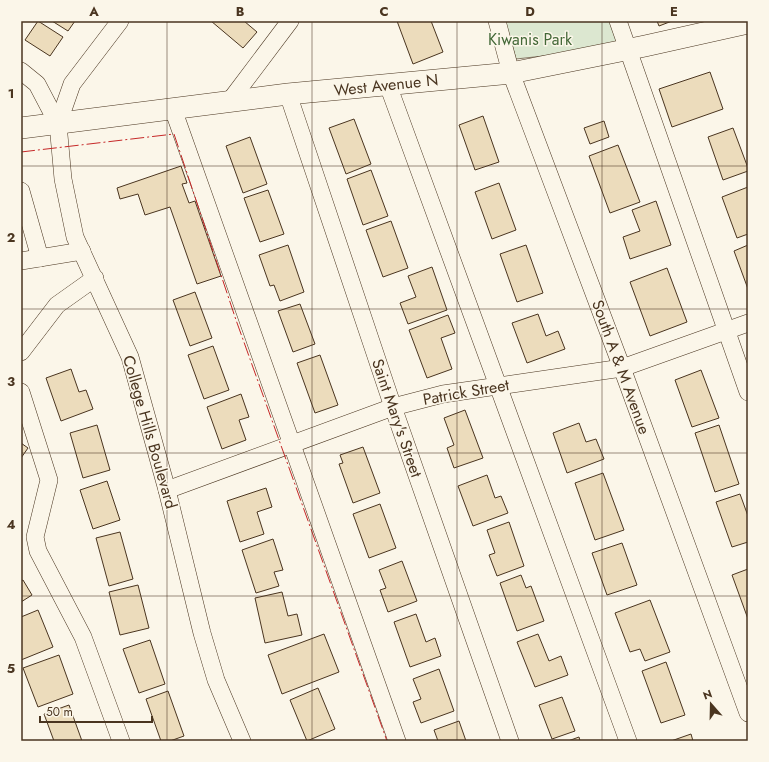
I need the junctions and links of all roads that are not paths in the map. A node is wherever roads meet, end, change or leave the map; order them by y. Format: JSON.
{"nodes":[{"id":1,"x":120,"y":21,"type":"edge"},
{"id":2,"x":290,"y":21,"type":"edge"},
{"id":3,"x":497,"y":21,"type":"edge"},
{"id":4,"x":618,"y":21,"type":"edge"},
{"id":5,"x":748,"y":23,"type":"edge"},
{"id":6,"x":628,"y":50,"type":"junction"},
{"id":7,"x":21,"y":71,"type":"edge"},
{"id":8,"x":511,"y":73,"type":"junction"},
{"id":9,"x":388,"y":85,"type":"junction"},
{"id":10,"x":288,"y":94,"type":"junction"},
{"id":11,"x":229,"y":102,"type":"junction"},
{"id":12,"x":173,"y":109,"type":"junction"},
{"id":13,"x":58,"y":124,"type":"junction"},
{"id":14,"x":21,"y":128,"type":"edge"},
{"id":15,"x":21,"y":192,"type":"edge"},
{"id":16,"x":82,"y":250,"type":"junction"},
{"id":17,"x":40,"y":258,"type":"junction"},
{"id":18,"x":21,"y":262,"type":"edge"},
{"id":19,"x":95,"y":278,"type":"junction"},
{"id":20,"x":748,"y":323,"type":"edge"},
{"id":21,"x":727,"y":331,"type":"junction"},
{"id":22,"x":21,"y":352,"type":"edge"},
{"id":23,"x":622,"y":368,"type":"junction"},
{"id":24,"x":498,"y":386,"type":"junction"},
{"id":25,"x":21,"y":392,"type":"edge"},
{"id":26,"x":748,"y":392,"type":"edge"},
{"id":27,"x":393,"y":407,"type":"junction"},
{"id":28,"x":291,"y":445,"type":"junction"},
{"id":29,"x":168,"y":490,"type":"junction"},
{"id":30,"x":748,"y":713,"type":"edge"},
{"id":31,"x":121,"y":741,"type":"edge"},
{"id":32,"x":242,"y":741,"type":"edge"},
{"id":33,"x":397,"y":741,"type":"edge"},
{"id":34,"x":510,"y":741,"type":"edge"},
{"id":35,"x":628,"y":741,"type":"edge"}],
"edges":[{"from":1,"to":13,"type":"street"},
{"from":2,"to":11,"type":"street"},
{"from":3,"to":8,"type":"street","name":"South A & M Avenue"},
{"from":4,"to":6,"type":"street"},
{"from":5,"to":6,"type":"main road","name":"West Avenue N"},
{"from":6,"to":8,"type":"main road","name":"West Avenue N"},
{"from":6,"to":21,"type":"street"},
{"from":7,"to":13,"type":"street"},
{"from":8,"to":9,"type":"main road","name":"West Avenue N"},
{"from":8,"to":23,"type":"street","name":"South A & M Avenue"},
{"from":9,"to":10,"type":"main road","name":"West Avenue N"},
{"from":9,"to":24,"type":"street"},
{"from":10,"to":11,"type":"main road","name":"West Avenue N"},
{"from":10,"to":27,"type":"street","name":"Saint Mary's Street"},
{"from":11,"to":12,"type":"main road","name":"West Avenue N"},
{"from":12,"to":13,"type":"main road","name":"West Avenue N"},
{"from":12,"to":28,"type":"street"},
{"from":13,"to":14,"type":"main road","name":"West Avenue N"},
{"from":13,"to":16,"type":"street","name":"College Hills Boulevard"},
{"from":15,"to":17,"type":"street"},
{"from":16,"to":17,"type":"street"},
{"from":16,"to":19,"type":"street","name":"College Hills Boulevard"},
{"from":17,"to":18,"type":"street"},
{"from":19,"to":22,"type":"street"},
{"from":19,"to":29,"type":"street","name":"College Hills Boulevard"},
{"from":20,"to":21,"type":"street","name":"Patrick Street"},
{"from":21,"to":23,"type":"street","name":"Patrick Street"},
{"from":21,"to":26,"type":"street"},
{"from":23,"to":24,"type":"street","name":"Patrick Street"},
{"from":23,"to":30,"type":"street","name":"South A & M Avenue"},
{"from":24,"to":27,"type":"street","name":"Patrick Street"},
{"from":24,"to":35,"type":"street"},
{"from":25,"to":31,"type":"street"},
{"from":27,"to":28,"type":"street","name":"Patrick Street"},
{"from":27,"to":34,"type":"street","name":"Saint Mary's Street"},
{"from":28,"to":29,"type":"street","name":"Patrick Street"},
{"from":28,"to":33,"type":"street"},
{"from":29,"to":32,"type":"street","name":"College Hills Boulevard"}]}
